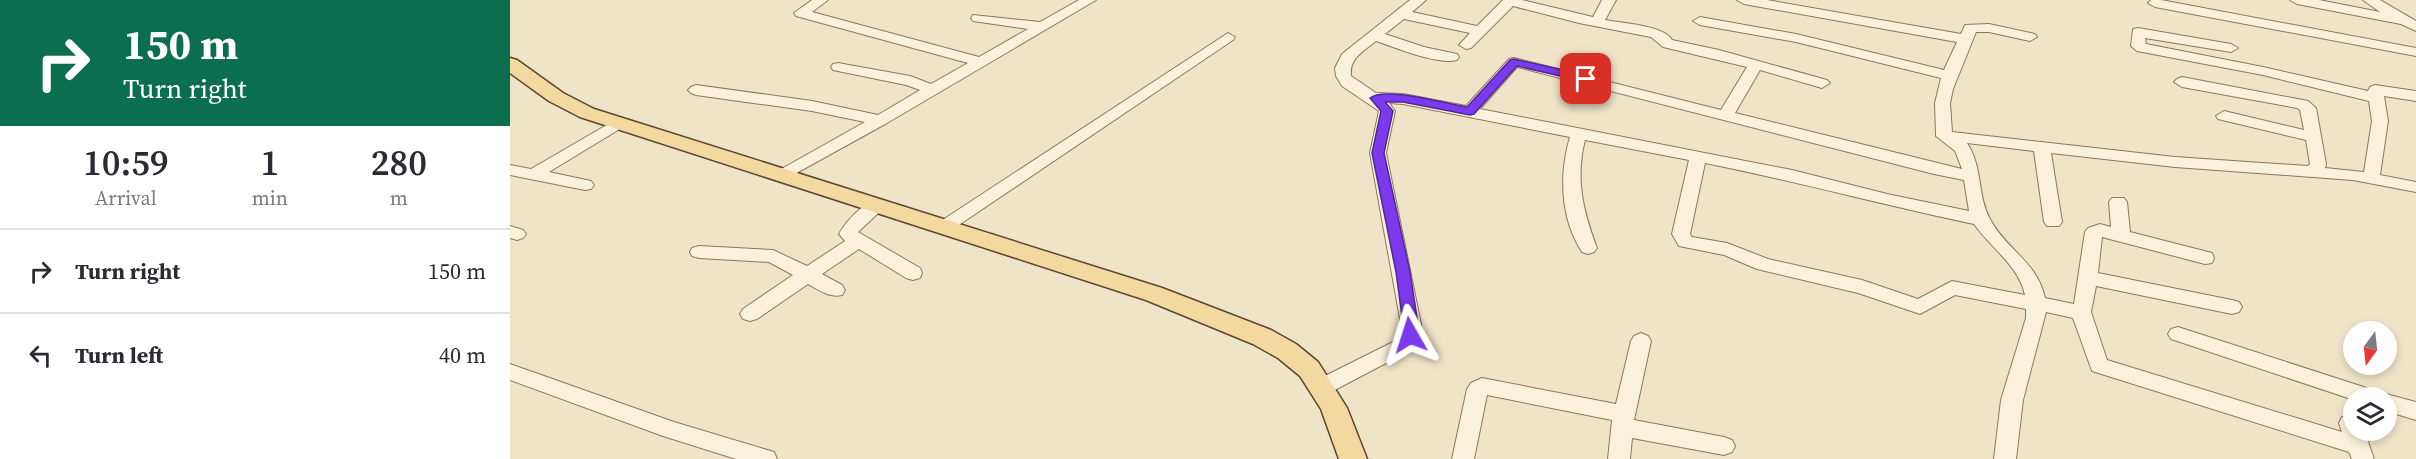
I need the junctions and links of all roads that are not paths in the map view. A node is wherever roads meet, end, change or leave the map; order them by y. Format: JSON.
{"nodes":[{"id":1,"x":820,"y":0,"type":"edge"},
{"id":2,"x":1089,"y":0,"type":"edge"},
{"id":3,"x":1419,"y":0,"type":"edge"},
{"id":4,"x":1609,"y":0,"type":"edge"},
{"id":5,"x":1744,"y":0,"type":"edge"},
{"id":6,"x":2297,"y":0,"type":"edge"},
{"id":7,"x":2370,"y":0,"type":"edge"},
{"id":8,"x":2155,"y":3,"type":"dead end"},
{"id":9,"x":1400,"y":14,"type":"junction"},
{"id":10,"x":978,"y":18,"type":"dead end"},
{"id":11,"x":2402,"y":20,"type":"junction"},
{"id":12,"x":1700,"y":21,"type":"dead end"},
{"id":13,"x":1597,"y":22,"type":"junction"},
{"id":14,"x":1042,"y":27,"type":"junction"},
{"id":15,"x":2416,"y":27,"type":"edge"},
{"id":16,"x":1479,"y":32,"type":"junction"},
{"id":17,"x":1373,"y":35,"type":"junction"},
{"id":18,"x":1228,"y":37,"type":"dead end"},
{"id":19,"x":2030,"y":37,"type":"dead end"},
{"id":20,"x":1966,"y":39,"type":"junction"},
{"id":21,"x":1466,"y":45,"type":"dead end"},
{"id":22,"x":2231,"y":48,"type":"dead end"},
{"id":23,"x":2416,"y":52,"type":"edge"},
{"id":24,"x":1452,"y":57,"type":"dead end"},
{"id":25,"x":982,"y":62,"type":"junction"},
{"id":26,"x":510,"y":64,"type":"edge"},
{"id":27,"x":1756,"y":65,"type":"junction"},
{"id":28,"x":838,"y":67,"type":"dead end"},
{"id":29,"x":1950,"y":76,"type":"junction"},
{"id":30,"x":2182,"y":82,"type":"dead end"},
{"id":31,"x":1822,"y":83,"type":"dead end"},
{"id":32,"x":696,"y":90,"type":"dead end"},
{"id":33,"x":932,"y":90,"type":"junction"},
{"id":34,"x":2416,"y":96,"type":"edge"},
{"id":35,"x":1376,"y":98,"type":"junction"},
{"id":36,"x":2376,"y":98,"type":"junction"},
{"id":37,"x":1470,"y":111,"type":"junction"},
{"id":38,"x":1726,"y":115,"type":"junction"},
{"id":39,"x":2224,"y":116,"type":"dead end"},
{"id":40,"x":881,"y":120,"type":"junction"},
{"id":41,"x":617,"y":124,"type":"junction"},
{"id":42,"x":1579,"y":133,"type":"junction"},
{"id":43,"x":1944,"y":136,"type":"junction"},
{"id":44,"x":2313,"y":137,"type":"junction"},
{"id":45,"x":2042,"y":148,"type":"junction"},
{"id":46,"x":1698,"y":156,"type":"junction"},
{"id":47,"x":510,"y":170,"type":"edge"},
{"id":48,"x":2314,"y":172,"type":"junction"},
{"id":49,"x":533,"y":175,"type":"junction"},
{"id":50,"x":782,"y":176,"type":"junction"},
{"id":51,"x":1972,"y":176,"type":"junction"},
{"id":52,"x":2371,"y":178,"type":"junction"},
{"id":53,"x":585,"y":185,"type":"dead end"},
{"id":54,"x":2416,"y":187,"type":"edge"},
{"id":55,"x":2118,"y":202,"type":"dead end"},
{"id":56,"x":877,"y":206,"type":"junction"},
{"id":57,"x":1980,"y":219,"type":"junction"},
{"id":58,"x":2054,"y":222,"type":"dead end"},
{"id":59,"x":944,"y":227,"type":"junction"},
{"id":60,"x":2121,"y":235,"type":"junction"},
{"id":61,"x":859,"y":240,"type":"junction"},
{"id":62,"x":1588,"y":248,"type":"dead end"},
{"id":63,"x":699,"y":252,"type":"dead end"},
{"id":64,"x":2205,"y":258,"type":"dead end"},
{"id":65,"x":913,"y":273,"type":"dead end"},
{"id":66,"x":807,"y":274,"type":"junction"},
{"id":67,"x":2087,"y":278,"type":"junction"},
{"id":68,"x":835,"y":290,"type":"dead end"},
{"id":69,"x":2038,"y":305,"type":"junction"},
{"id":70,"x":2232,"y":307,"type":"dead end"},
{"id":71,"x":2080,"y":312,"type":"junction"},
{"id":72,"x":750,"y":314,"type":"dead end"},
{"id":73,"x":2178,"y":334,"type":"dead end"},
{"id":74,"x":1641,"y":340,"type":"dead end"},
{"id":75,"x":515,"y":379,"type":"edge"},
{"id":76,"x":1322,"y":387,"type":"junction"},
{"id":77,"x":2343,"y":388,"type":"edge"},
{"id":78,"x":2397,"y":405,"type":"edge"},
{"id":79,"x":2416,"y":411,"type":"edge"},
{"id":80,"x":1623,"y":420,"type":"junction"},
{"id":81,"x":1724,"y":446,"type":"dead end"},
{"id":82,"x":2361,"y":453,"type":"edge"},
{"id":83,"x":766,"y":459,"type":"edge"},
{"id":84,"x":1353,"y":459,"type":"edge"},
{"id":85,"x":1463,"y":459,"type":"edge"},
{"id":86,"x":1619,"y":459,"type":"edge"},
{"id":87,"x":2005,"y":459,"type":"edge"}],
"edges":[{"from":1,"to":25,"type":"street"},
{"from":2,"to":14,"type":"street"},
{"from":3,"to":9,"type":"street"},
{"from":4,"to":13,"type":"street"},
{"from":5,"to":20,"type":"street"},
{"from":6,"to":11,"type":"street"},
{"from":7,"to":11,"type":"street"},
{"from":8,"to":23,"type":"street"},
{"from":9,"to":16,"type":"street"},
{"from":9,"to":17,"type":"street"},
{"from":10,"to":14,"type":"street"},
{"from":11,"to":15,"type":"street"},
{"from":12,"to":29,"type":"street"},
{"from":13,"to":16,"type":"street"},
{"from":13,"to":27,"type":"street"},
{"from":14,"to":25,"type":"street"},
{"from":16,"to":21,"type":"street"},
{"from":17,"to":24,"type":"street"},
{"from":17,"to":35,"type":"street"},
{"from":18,"to":59,"type":"street"},
{"from":19,"to":20,"type":"street"},
{"from":20,"to":29,"type":"street"},
{"from":22,"to":36,"type":"street"},
{"from":25,"to":33,"type":"street"},
{"from":26,"to":41,"type":"main road"},
{"from":27,"to":31,"type":"street"},
{"from":27,"to":38,"type":"street"},
{"from":28,"to":33,"type":"street"},
{"from":29,"to":43,"type":"street"},
{"from":30,"to":44,"type":"street"},
{"from":32,"to":40,"type":"street"},
{"from":33,"to":40,"type":"street"},
{"from":34,"to":36,"type":"street"},
{"from":35,"to":37,"type":"street"},
{"from":35,"to":76,"type":"street"},
{"from":36,"to":52,"type":"street"},
{"from":37,"to":38,"type":"street"},
{"from":37,"to":42,"type":"street"},
{"from":38,"to":51,"type":"street"},
{"from":39,"to":44,"type":"street"},
{"from":40,"to":50,"type":"street"},
{"from":41,"to":49,"type":"street"},
{"from":41,"to":50,"type":"main road"},
{"from":42,"to":46,"type":"street"},
{"from":42,"to":62,"type":"street"},
{"from":43,"to":45,"type":"street"},
{"from":43,"to":51,"type":"street"},
{"from":44,"to":48,"type":"street"},
{"from":45,"to":48,"type":"street"},
{"from":45,"to":58,"type":"street"},
{"from":46,"to":57,"type":"street"},
{"from":46,"to":69,"type":"street"},
{"from":47,"to":49,"type":"street"},
{"from":48,"to":52,"type":"street"},
{"from":49,"to":53,"type":"street"},
{"from":50,"to":56,"type":"main road"},
{"from":51,"to":57,"type":"street"},
{"from":52,"to":54,"type":"street"},
{"from":55,"to":60,"type":"street"},
{"from":56,"to":59,"type":"main road"},
{"from":56,"to":61,"type":"street"},
{"from":57,"to":69,"type":"street"},
{"from":59,"to":76,"type":"main road"},
{"from":60,"to":64,"type":"street"},
{"from":60,"to":67,"type":"street"},
{"from":61,"to":65,"type":"street"},
{"from":61,"to":66,"type":"street"},
{"from":63,"to":66,"type":"street"},
{"from":66,"to":68,"type":"street"},
{"from":66,"to":72,"type":"street"},
{"from":67,"to":70,"type":"street"},
{"from":67,"to":71,"type":"street"},
{"from":69,"to":71,"type":"street"},
{"from":69,"to":87,"type":"street"},
{"from":71,"to":82,"type":"street"},
{"from":73,"to":77,"type":"street"},
{"from":74,"to":80,"type":"street"},
{"from":75,"to":83,"type":"street"},
{"from":76,"to":84,"type":"main road"},
{"from":78,"to":79,"type":"street"},
{"from":80,"to":81,"type":"street"},
{"from":80,"to":85,"type":"street"},
{"from":80,"to":86,"type":"street"}]}
